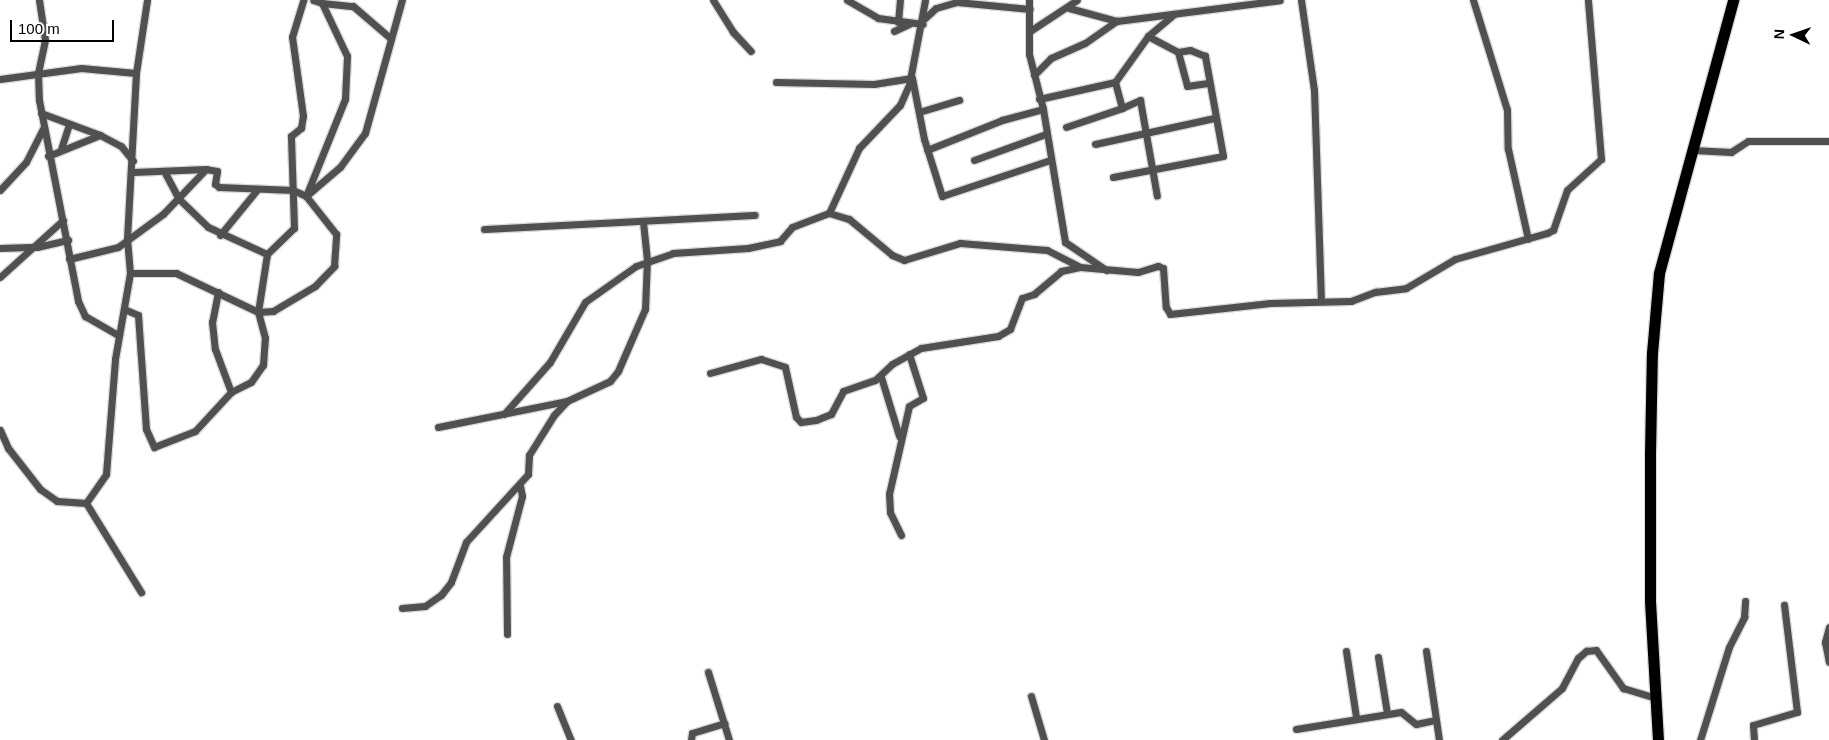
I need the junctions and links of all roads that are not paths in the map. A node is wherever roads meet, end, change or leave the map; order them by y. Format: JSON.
{"nodes":[{"id":1,"x":39,"y":0,"type":"edge"},
{"id":2,"x":147,"y":0,"type":"edge"},
{"id":3,"x":303,"y":0,"type":"edge"},
{"id":4,"x":313,"y":0,"type":"edge"},
{"id":5,"x":402,"y":0,"type":"edge"},
{"id":6,"x":713,"y":0,"type":"edge"},
{"id":7,"x":847,"y":0,"type":"edge"},
{"id":8,"x":900,"y":0,"type":"edge"},
{"id":9,"x":1029,"y":0,"type":"edge"},
{"id":10,"x":1077,"y":0,"type":"edge"},
{"id":11,"x":1280,"y":0,"type":"edge"},
{"id":12,"x":1301,"y":0,"type":"edge"},
{"id":13,"x":1473,"y":0,"type":"edge"},
{"id":14,"x":1588,"y":0,"type":"edge"},
{"id":15,"x":1733,"y":0,"type":"edge"},
{"id":16,"x":954,"y":1,"type":"edge"},
{"id":17,"x":965,"y":1,"type":"edge"},
{"id":18,"x":1224,"y":2,"type":"edge"},
{"id":19,"x":322,"y":3,"type":"junction"},
{"id":20,"x":925,"y":3,"type":"edge"},
{"id":21,"x":1069,"y":8,"type":"junction"},
{"id":22,"x":1030,"y":9,"type":"junction"},
{"id":23,"x":931,"y":13,"type":"junction"},
{"id":24,"x":1174,"y":14,"type":"junction"},
{"id":25,"x":1117,"y":20,"type":"junction"},
{"id":26,"x":899,"y":22,"type":"junction"},
{"id":27,"x":923,"y":22,"type":"junction"},
{"id":28,"x":909,"y":24,"type":"junction"},
{"id":29,"x":1030,"y":31,"type":"junction"},
{"id":30,"x":1148,"y":36,"type":"junction"},
{"id":31,"x":389,"y":37,"type":"junction"},
{"id":32,"x":751,"y":51,"type":"dead end"},
{"id":33,"x":1178,"y":52,"type":"junction"},
{"id":34,"x":136,"y":72,"type":"junction"},
{"id":35,"x":38,"y":74,"type":"junction"},
{"id":36,"x":1034,"y":75,"type":"junction"},
{"id":37,"x":912,"y":78,"type":"junction"},
{"id":38,"x":0,"y":79,"type":"edge"},
{"id":39,"x":776,"y":82,"type":"dead end"},
{"id":40,"x":1115,"y":82,"type":"junction"},
{"id":41,"x":1208,"y":84,"type":"junction"},
{"id":42,"x":1040,"y":99,"type":"junction"},
{"id":43,"x":959,"y":100,"type":"dead end"},
{"id":44,"x":1122,"y":108,"type":"junction"},
{"id":45,"x":1043,"y":109,"type":"junction"},
{"id":46,"x":919,"y":112,"type":"junction"},
{"id":47,"x":42,"y":113,"type":"junction"},
{"id":48,"x":1214,"y":118,"type":"junction"},
{"id":49,"x":69,"y":124,"type":"junction"},
{"id":50,"x":44,"y":127,"type":"junction"},
{"id":51,"x":1066,"y":127,"type":"dead end"},
{"id":52,"x":1046,"y":134,"type":"junction"},
{"id":53,"x":1146,"y":134,"type":"junction"},
{"id":54,"x":100,"y":135,"type":"junction"},
{"id":55,"x":1829,"y":141,"type":"edge"},
{"id":56,"x":1095,"y":144,"type":"dead end"},
{"id":57,"x":62,"y":149,"type":"junction"},
{"id":58,"x":927,"y":150,"type":"junction"},
{"id":59,"x":1693,"y":150,"type":"junction"},
{"id":60,"x":48,"y":156,"type":"junction"},
{"id":61,"x":974,"y":160,"type":"dead end"},
{"id":62,"x":1050,"y":160,"type":"junction"},
{"id":63,"x":133,"y":161,"type":"junction"},
{"id":64,"x":1152,"y":168,"type":"junction"},
{"id":65,"x":206,"y":169,"type":"junction"},
{"id":66,"x":164,"y":171,"type":"junction"},
{"id":67,"x":133,"y":172,"type":"junction"},
{"id":68,"x":1113,"y":177,"type":"dead end"},
{"id":69,"x":0,"y":190,"type":"edge"},
{"id":70,"x":256,"y":190,"type":"junction"},
{"id":71,"x":293,"y":190,"type":"junction"},
{"id":72,"x":306,"y":196,"type":"junction"},
{"id":73,"x":1158,"y":196,"type":"dead end"},
{"id":74,"x":179,"y":199,"type":"junction"},
{"id":75,"x":829,"y":213,"type":"junction"},
{"id":76,"x":755,"y":215,"type":"dead end"},
{"id":77,"x":63,"y":220,"type":"junction"},
{"id":78,"x":643,"y":223,"type":"junction"},
{"id":79,"x":484,"y":228,"type":"dead end"},
{"id":80,"x":220,"y":235,"type":"junction"},
{"id":81,"x":127,"y":239,"type":"junction"},
{"id":82,"x":1528,"y":239,"type":"junction"},
{"id":83,"x":68,"y":240,"type":"junction"},
{"id":84,"x":37,"y":247,"type":"junction"},
{"id":85,"x":0,"y":248,"type":"edge"},
{"id":86,"x":267,"y":254,"type":"junction"},
{"id":87,"x":69,"y":259,"type":"junction"},
{"id":88,"x":647,"y":260,"type":"junction"},
{"id":89,"x":1080,"y":267,"type":"junction"},
{"id":90,"x":1106,"y":270,"type":"junction"},
{"id":91,"x":130,"y":273,"type":"junction"},
{"id":92,"x":0,"y":277,"type":"edge"},
{"id":93,"x":218,"y":292,"type":"junction"},
{"id":94,"x":1321,"y":300,"type":"junction"},
{"id":95,"x":124,"y":309,"type":"junction"},
{"id":96,"x":258,"y":312,"type":"junction"},
{"id":97,"x":119,"y":336,"type":"junction"},
{"id":98,"x":909,"y":354,"type":"junction"},
{"id":99,"x":710,"y":372,"type":"dead end"},
{"id":100,"x":880,"y":377,"type":"junction"},
{"id":101,"x":231,"y":392,"type":"junction"},
{"id":102,"x":567,"y":401,"type":"junction"},
{"id":103,"x":504,"y":414,"type":"junction"},
{"id":104,"x":438,"y":427,"type":"dead end"},
{"id":105,"x":0,"y":430,"type":"edge"},
{"id":106,"x":899,"y":437,"type":"junction"},
{"id":107,"x":520,"y":486,"type":"junction"},
{"id":108,"x":86,"y":503,"type":"junction"},
{"id":109,"x":901,"y":535,"type":"dead end"},
{"id":110,"x":141,"y":592,"type":"dead end"},
{"id":111,"x":1745,"y":601,"type":"dead end"},
{"id":112,"x":1784,"y":605,"type":"dead end"},
{"id":113,"x":402,"y":608,"type":"dead end"},
{"id":114,"x":1829,"y":627,"type":"edge"},
{"id":115,"x":507,"y":634,"type":"dead end"},
{"id":116,"x":1346,"y":651,"type":"dead end"},
{"id":117,"x":1426,"y":651,"type":"dead end"},
{"id":118,"x":1378,"y":658,"type":"dead end"},
{"id":119,"x":1829,"y":662,"type":"edge"},
{"id":120,"x":708,"y":672,"type":"dead end"},
{"id":121,"x":1031,"y":696,"type":"dead end"},
{"id":122,"x":1655,"y":698,"type":"junction"},
{"id":123,"x":557,"y":706,"type":"dead end"},
{"id":124,"x":1387,"y":713,"type":"junction"},
{"id":125,"x":1356,"y":717,"type":"junction"},
{"id":126,"x":1435,"y":720,"type":"junction"},
{"id":127,"x":724,"y":723,"type":"junction"},
{"id":128,"x":1296,"y":730,"type":"dead end"},
{"id":129,"x":571,"y":740,"type":"edge"},
{"id":130,"x":691,"y":740,"type":"edge"},
{"id":131,"x":729,"y":740,"type":"edge"},
{"id":132,"x":1044,"y":740,"type":"edge"},
{"id":133,"x":1438,"y":740,"type":"edge"},
{"id":134,"x":1502,"y":740,"type":"edge"},
{"id":135,"x":1658,"y":740,"type":"edge"},
{"id":136,"x":1700,"y":740,"type":"edge"},
{"id":137,"x":1754,"y":740,"type":"edge"}],
"edges":[{"from":1,"to":35,"type":"street"},
{"from":2,"to":34,"type":"street"},
{"from":3,"to":71,"type":"street"},
{"from":4,"to":19,"type":"street"},
{"from":5,"to":31,"type":"street"},
{"from":6,"to":32,"type":"street"},
{"from":7,"to":26,"type":"street"},
{"from":8,"to":26,"type":"street"},
{"from":9,"to":22,"type":"street"},
{"from":10,"to":21,"type":"street"},
{"from":11,"to":18,"type":"street"},
{"from":12,"to":94,"type":"street"},
{"from":13,"to":82,"type":"street"},
{"from":14,"to":82,"type":"street"},
{"from":15,"to":59,"type":"main road"},
{"from":16,"to":17,"type":"street"},
{"from":16,"to":23,"type":"street"},
{"from":17,"to":22,"type":"street"},
{"from":18,"to":24,"type":"street"},
{"from":19,"to":31,"type":"street"},
{"from":19,"to":72,"type":"street"},
{"from":20,"to":23,"type":"street"},
{"from":20,"to":27,"type":"street"},
{"from":21,"to":25,"type":"street"},
{"from":21,"to":29,"type":"street"},
{"from":22,"to":29,"type":"street"},
{"from":23,"to":27,"type":"street"},
{"from":24,"to":25,"type":"street"},
{"from":24,"to":30,"type":"street"},
{"from":25,"to":36,"type":"street"},
{"from":26,"to":28,"type":"street"},
{"from":26,"to":28,"type":"street"},
{"from":27,"to":28,"type":"street"},
{"from":27,"to":37,"type":"street"},
{"from":29,"to":36,"type":"street"},
{"from":30,"to":33,"type":"street"},
{"from":30,"to":40,"type":"street"},
{"from":31,"to":72,"type":"street"},
{"from":33,"to":41,"type":"street"},
{"from":33,"to":41,"type":"street"},
{"from":34,"to":35,"type":"street"},
{"from":34,"to":63,"type":"street"},
{"from":35,"to":38,"type":"street"},
{"from":35,"to":47,"type":"street"},
{"from":36,"to":42,"type":"street"},
{"from":37,"to":39,"type":"street"},
{"from":37,"to":46,"type":"street"},
{"from":37,"to":75,"type":"street"},
{"from":40,"to":42,"type":"street"},
{"from":40,"to":44,"type":"street"},
{"from":41,"to":48,"type":"street"},
{"from":42,"to":45,"type":"street"},
{"from":43,"to":46,"type":"street"},
{"from":44,"to":51,"type":"street"},
{"from":44,"to":53,"type":"street"},
{"from":45,"to":52,"type":"street"},
{"from":45,"to":58,"type":"street"},
{"from":46,"to":58,"type":"street"},
{"from":47,"to":49,"type":"street"},
{"from":47,"to":50,"type":"street"},
{"from":48,"to":53,"type":"street"},
{"from":48,"to":64,"type":"street"},
{"from":49,"to":54,"type":"street"},
{"from":49,"to":57,"type":"street"},
{"from":50,"to":60,"type":"street"},
{"from":50,"to":69,"type":"street"},
{"from":52,"to":61,"type":"street"},
{"from":52,"to":62,"type":"street"},
{"from":53,"to":56,"type":"street"},
{"from":53,"to":64,"type":"street"},
{"from":54,"to":57,"type":"street"},
{"from":54,"to":63,"type":"street"},
{"from":55,"to":59,"type":"street"},
{"from":57,"to":60,"type":"street"},
{"from":58,"to":62,"type":"street"},
{"from":59,"to":122,"type":"main road"},
{"from":60,"to":77,"type":"street"},
{"from":62,"to":90,"type":"street"},
{"from":63,"to":67,"type":"street"},
{"from":64,"to":68,"type":"street"},
{"from":64,"to":73,"type":"street"},
{"from":65,"to":66,"type":"street"},
{"from":65,"to":70,"type":"street"},
{"from":65,"to":74,"type":"street"},
{"from":66,"to":67,"type":"street"},
{"from":66,"to":74,"type":"street"},
{"from":67,"to":81,"type":"street"},
{"from":70,"to":71,"type":"street"},
{"from":70,"to":80,"type":"street"},
{"from":71,"to":72,"type":"street"},
{"from":71,"to":86,"type":"street"},
{"from":72,"to":96,"type":"street"},
{"from":74,"to":80,"type":"street"},
{"from":74,"to":81,"type":"street"},
{"from":75,"to":88,"type":"street"},
{"from":75,"to":89,"type":"street"},
{"from":76,"to":78,"type":"street"},
{"from":77,"to":83,"type":"street"},
{"from":77,"to":84,"type":"street"},
{"from":78,"to":79,"type":"street"},
{"from":78,"to":88,"type":"street"},
{"from":80,"to":86,"type":"street"},
{"from":81,"to":87,"type":"street"},
{"from":81,"to":91,"type":"street"},
{"from":82,"to":94,"type":"street"},
{"from":83,"to":84,"type":"street"},
{"from":83,"to":87,"type":"street"},
{"from":84,"to":85,"type":"street"},
{"from":84,"to":92,"type":"street"},
{"from":86,"to":96,"type":"street"},
{"from":87,"to":97,"type":"street"},
{"from":88,"to":102,"type":"street"},
{"from":88,"to":103,"type":"street"},
{"from":89,"to":90,"type":"street"},
{"from":89,"to":98,"type":"street"},
{"from":90,"to":94,"type":"street"},
{"from":91,"to":93,"type":"street"},
{"from":91,"to":95,"type":"street"},
{"from":93,"to":96,"type":"street"},
{"from":93,"to":101,"type":"street"},
{"from":95,"to":97,"type":"street"},
{"from":95,"to":101,"type":"street"},
{"from":96,"to":101,"type":"street"},
{"from":97,"to":108,"type":"street"},
{"from":98,"to":100,"type":"street"},
{"from":98,"to":106,"type":"street"},
{"from":99,"to":100,"type":"street"},
{"from":100,"to":106,"type":"street"},
{"from":102,"to":103,"type":"street"},
{"from":102,"to":107,"type":"street"},
{"from":103,"to":104,"type":"street"},
{"from":105,"to":108,"type":"street"},
{"from":106,"to":109,"type":"street"},
{"from":107,"to":113,"type":"street"},
{"from":107,"to":115,"type":"street"},
{"from":108,"to":110,"type":"street"},
{"from":111,"to":136,"type":"street"},
{"from":112,"to":137,"type":"street"},
{"from":114,"to":119,"type":"street"},
{"from":116,"to":125,"type":"street"},
{"from":117,"to":126,"type":"street"},
{"from":118,"to":124,"type":"street"},
{"from":120,"to":127,"type":"street"},
{"from":121,"to":132,"type":"street"},
{"from":122,"to":134,"type":"street"},
{"from":122,"to":135,"type":"main road"},
{"from":123,"to":129,"type":"street"},
{"from":124,"to":125,"type":"street"},
{"from":124,"to":126,"type":"street"},
{"from":125,"to":128,"type":"street"},
{"from":126,"to":133,"type":"street"},
{"from":127,"to":130,"type":"street"},
{"from":127,"to":131,"type":"street"}]}
